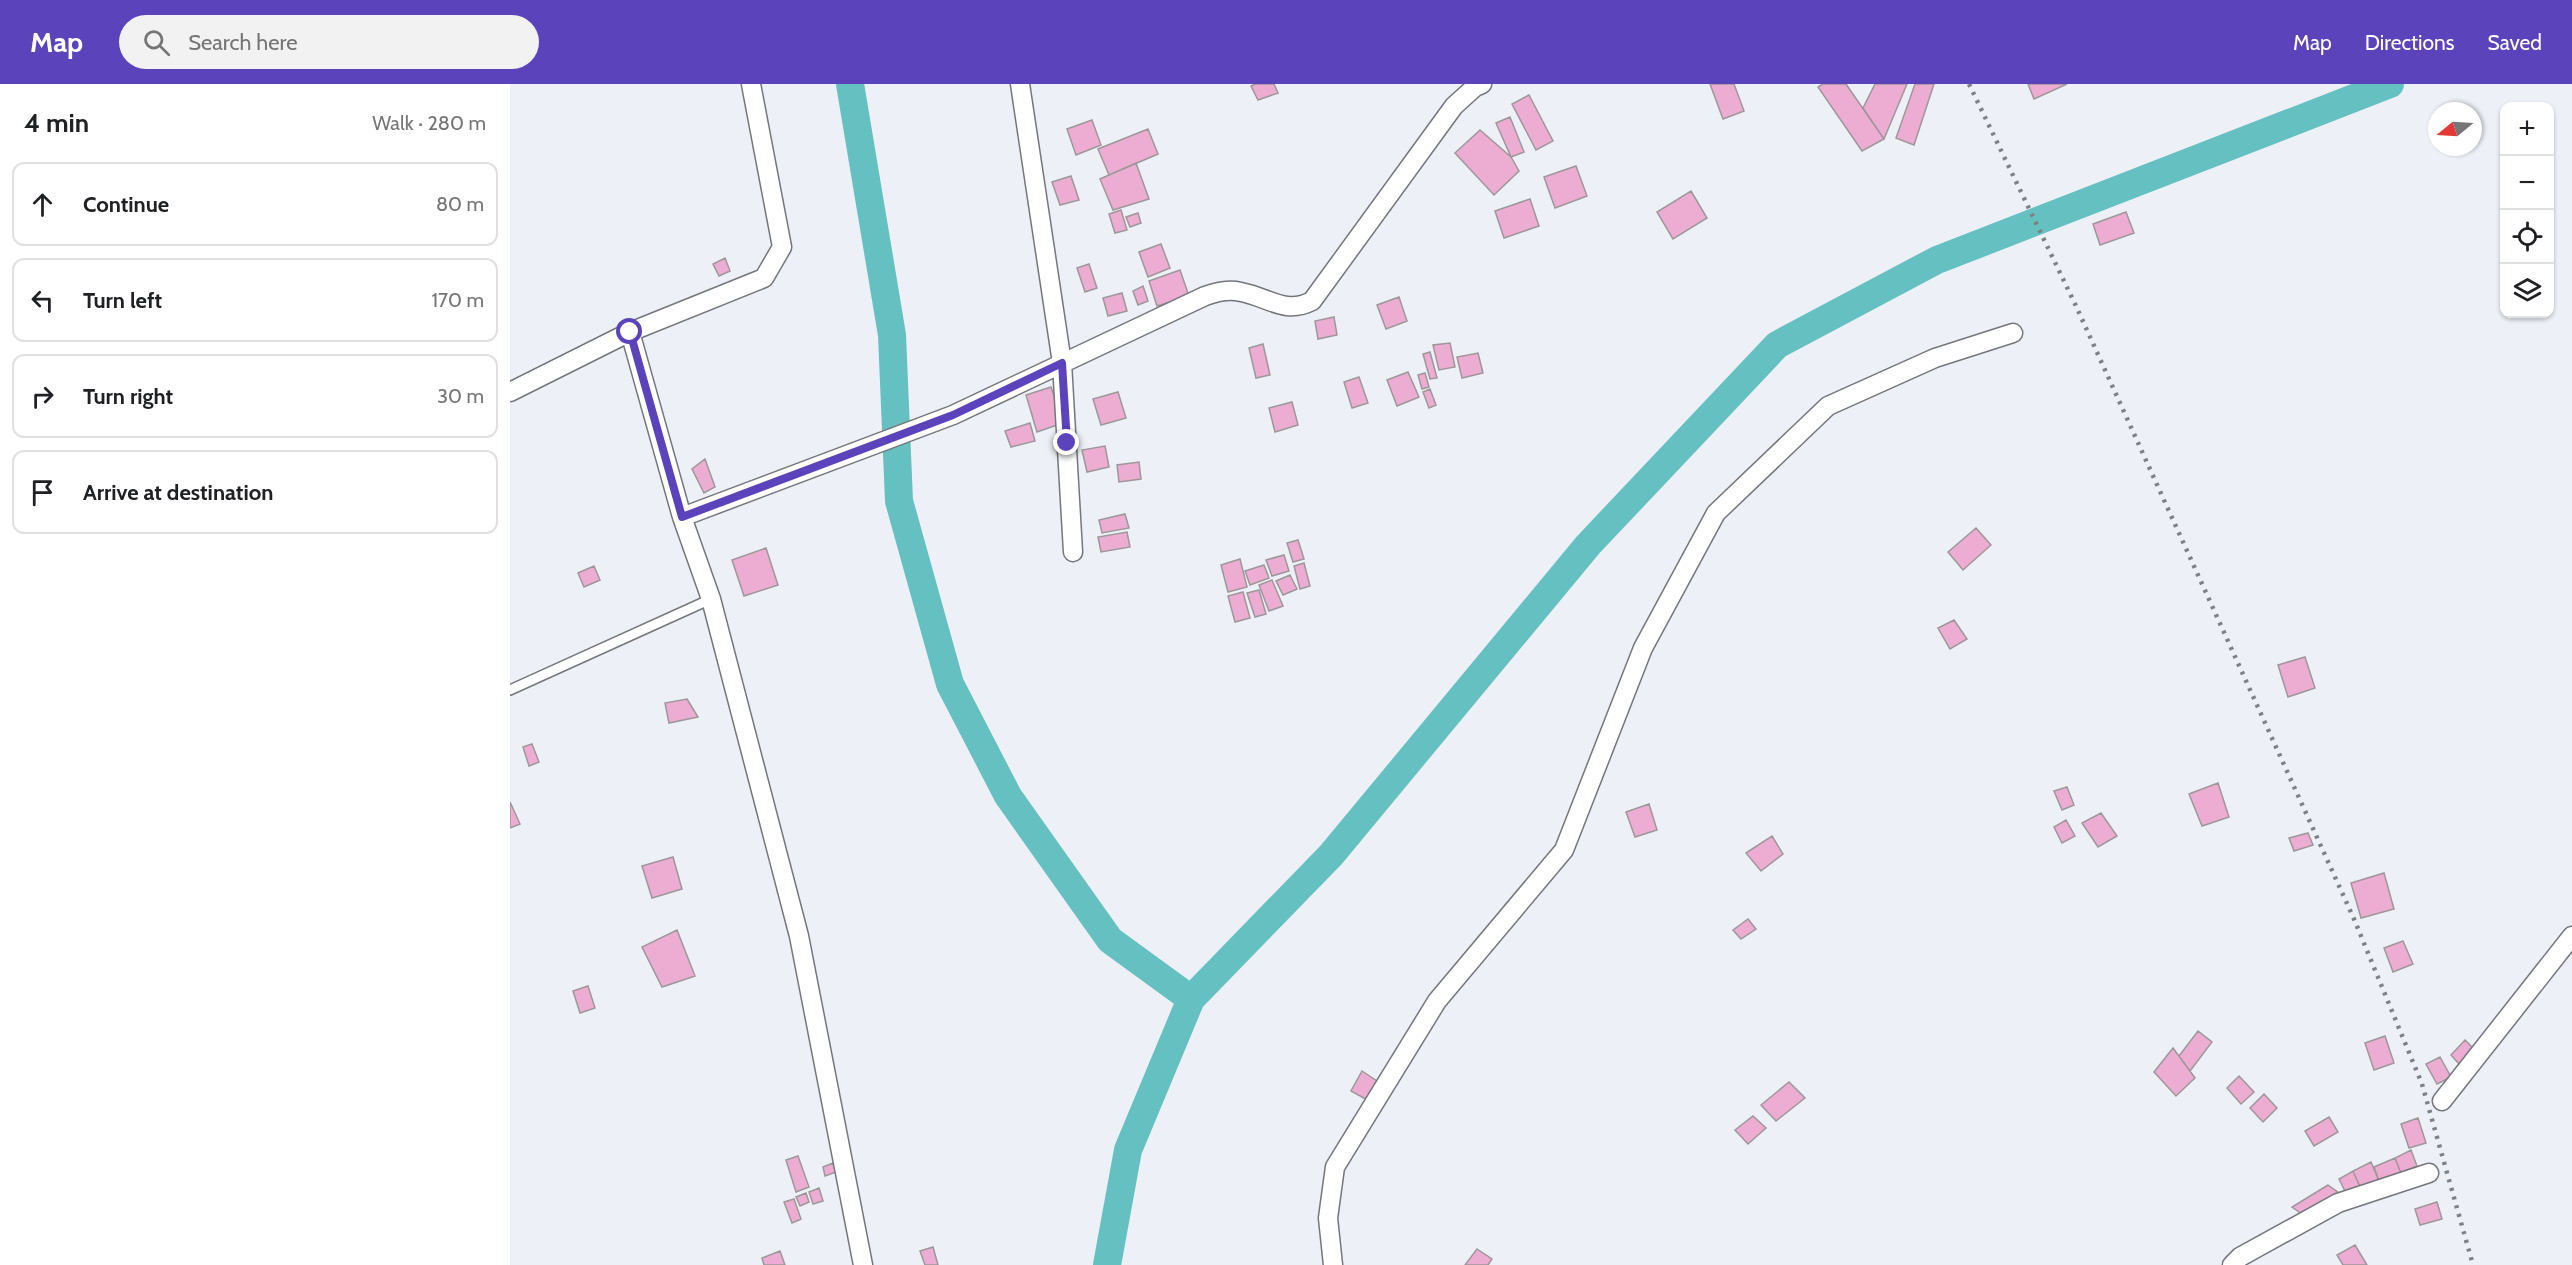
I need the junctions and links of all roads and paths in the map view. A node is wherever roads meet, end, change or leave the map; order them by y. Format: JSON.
{"nodes":[{"id":1,"x":751,"y":84,"type":"edge"},
{"id":2,"x":1020,"y":84,"type":"edge"},
{"id":3,"x":1482,"y":84,"type":"edge"},
{"id":4,"x":630,"y":332,"type":"junction"},
{"id":5,"x":2013,"y":333,"type":"dead end"},
{"id":6,"x":1062,"y":363,"type":"junction"},
{"id":7,"x":510,"y":392,"type":"edge"},
{"id":8,"x":682,"y":517,"type":"junction"},
{"id":9,"x":1073,"y":552,"type":"dead end"},
{"id":10,"x":711,"y":599,"type":"junction"},
{"id":11,"x":510,"y":690,"type":"edge"},
{"id":12,"x":2572,"y":936,"type":"edge"},
{"id":13,"x":2442,"y":1101,"type":"dead end"},
{"id":14,"x":2429,"y":1173,"type":"dead end"},
{"id":15,"x":863,"y":1265,"type":"edge"},
{"id":16,"x":1333,"y":1265,"type":"edge"},
{"id":17,"x":2232,"y":1265,"type":"edge"}],
"edges":[{"from":1,"to":4,"type":"street"},
{"from":2,"to":6,"type":"street"},
{"from":3,"to":6,"type":"street"},
{"from":4,"to":7,"type":"street"},
{"from":4,"to":8,"type":"street"},
{"from":5,"to":16,"type":"street"},
{"from":6,"to":8,"type":"street"},
{"from":6,"to":9,"type":"street"},
{"from":8,"to":10,"type":"street"},
{"from":10,"to":11,"type":"lane"},
{"from":10,"to":15,"type":"street"},
{"from":12,"to":13,"type":"street"},
{"from":14,"to":17,"type":"street"}]}
